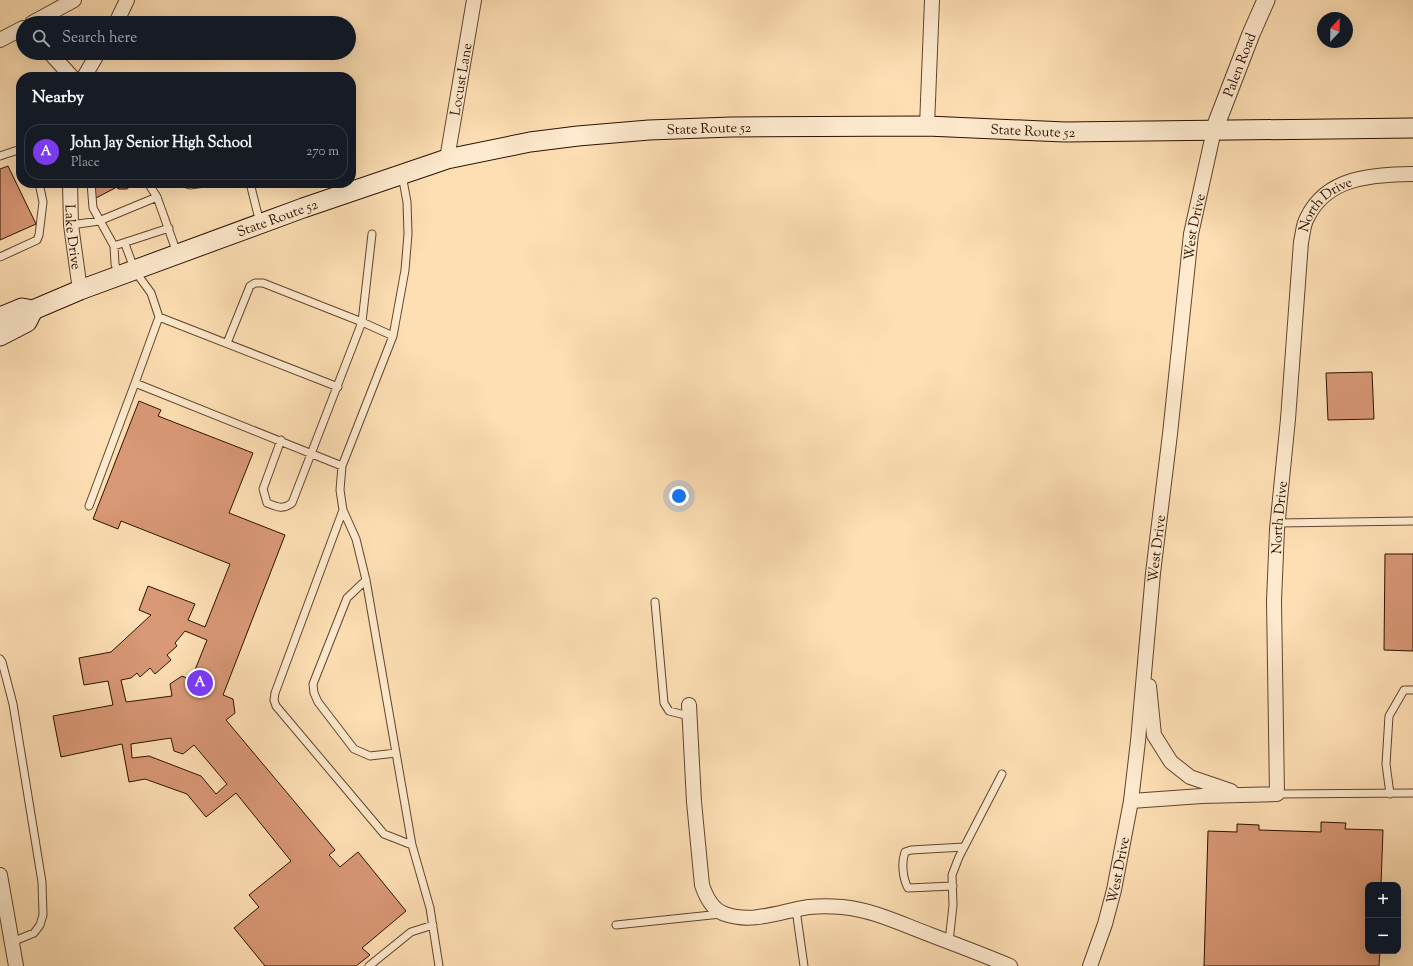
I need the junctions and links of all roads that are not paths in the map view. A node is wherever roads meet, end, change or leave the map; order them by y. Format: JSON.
{"nodes":[{"id":1,"x":74,"y":0,"type":"edge"},
{"id":2,"x":127,"y":0,"type":"edge"},
{"id":3,"x":474,"y":0,"type":"edge"},
{"id":4,"x":932,"y":0,"type":"edge"},
{"id":5,"x":1266,"y":0,"type":"edge"},
{"id":6,"x":45,"y":16,"type":"edge"},
{"id":7,"x":119,"y":16,"type":"edge"},
{"id":8,"x":16,"y":32,"type":"edge"},
{"id":9,"x":0,"y":40,"type":"edge"},
{"id":10,"x":56,"y":60,"type":"edge"},
{"id":11,"x":94,"y":60,"type":"edge"},
{"id":12,"x":67,"y":72,"type":"edge"},
{"id":13,"x":87,"y":72,"type":"edge"},
{"id":14,"x":927,"y":126,"type":"junction"},
{"id":15,"x":1413,"y":128,"type":"edge"},
{"id":16,"x":1214,"y":130,"type":"junction"},
{"id":17,"x":16,"y":151,"type":"edge"},
{"id":18,"x":0,"y":156,"type":"edge"},
{"id":19,"x":447,"y":159,"type":"junction"},
{"id":20,"x":1413,"y":174,"type":"edge"},
{"id":21,"x":402,"y":175,"type":"junction"},
{"id":22,"x":40,"y":188,"type":"edge"},
{"id":23,"x":70,"y":188,"type":"edge"},
{"id":24,"x":91,"y":188,"type":"edge"},
{"id":25,"x":151,"y":188,"type":"edge"},
{"id":26,"x":251,"y":188,"type":"edge"},
{"id":27,"x":157,"y":198,"type":"junction"},
{"id":28,"x":99,"y":222,"type":"junction"},
{"id":29,"x":71,"y":225,"type":"junction"},
{"id":30,"x":260,"y":225,"type":"junction"},
{"id":31,"x":169,"y":228,"type":"junction"},
{"id":32,"x":372,"y":234,"type":"dead end"},
{"id":33,"x":126,"y":244,"type":"junction"},
{"id":34,"x":114,"y":246,"type":"junction"},
{"id":35,"x":178,"y":256,"type":"junction"},
{"id":36,"x":0,"y":257,"type":"edge"},
{"id":37,"x":127,"y":273,"type":"junction"},
{"id":38,"x":80,"y":290,"type":"junction"},
{"id":39,"x":33,"y":310,"type":"junction"},
{"id":40,"x":0,"y":317,"type":"edge"},
{"id":41,"x":159,"y":317,"type":"junction"},
{"id":42,"x":362,"y":322,"type":"junction"},
{"id":43,"x":0,"y":336,"type":"edge"},
{"id":44,"x":393,"y":336,"type":"junction"},
{"id":45,"x":227,"y":344,"type":"junction"},
{"id":46,"x":135,"y":383,"type":"junction"},
{"id":47,"x":338,"y":387,"type":"junction"},
{"id":48,"x":281,"y":440,"type":"junction"},
{"id":49,"x":312,"y":453,"type":"junction"},
{"id":50,"x":342,"y":466,"type":"junction"},
{"id":51,"x":89,"y":506,"type":"dead end"},
{"id":52,"x":343,"y":510,"type":"junction"},
{"id":53,"x":1413,"y":521,"type":"edge"},
{"id":54,"x":1278,"y":523,"type":"junction"},
{"id":55,"x":366,"y":580,"type":"junction"},
{"id":56,"x":655,"y":602,"type":"dead end"},
{"id":57,"x":1146,"y":650,"type":"junction"},
{"id":58,"x":0,"y":659,"type":"edge"},
{"id":59,"x":1413,"y":690,"type":"edge"},
{"id":60,"x":689,"y":710,"type":"joint"},
{"id":61,"x":396,"y":753,"type":"junction"},
{"id":62,"x":1002,"y":774,"type":"dead end"},
{"id":63,"x":1413,"y":793,"type":"edge"},
{"id":64,"x":1277,"y":794,"type":"junction"},
{"id":65,"x":1390,"y":794,"type":"junction"},
{"id":66,"x":1253,"y":795,"type":"junction"},
{"id":67,"x":1131,"y":801,"type":"junction"},
{"id":68,"x":412,"y":845,"type":"junction"},
{"id":69,"x":964,"y":847,"type":"junction"},
{"id":70,"x":0,"y":875,"type":"edge"},
{"id":71,"x":952,"y":886,"type":"junction"},
{"id":72,"x":796,"y":910,"type":"junction"},
{"id":73,"x":724,"y":914,"type":"junction"},
{"id":74,"x":433,"y":925,"type":"junction"},
{"id":75,"x":616,"y":925,"type":"dead end"},
{"id":76,"x":12,"y":942,"type":"junction"},
{"id":77,"x":949,"y":942,"type":"junction"},
{"id":78,"x":16,"y":966,"type":"edge"},
{"id":79,"x":369,"y":966,"type":"edge"},
{"id":80,"x":438,"y":966,"type":"edge"},
{"id":81,"x":804,"y":966,"type":"edge"},
{"id":82,"x":1010,"y":966,"type":"edge"},
{"id":83,"x":1090,"y":966,"type":"edge"}],
"edges":[{"from":1,"to":6,"type":"street"},
{"from":2,"to":7,"type":"street"},
{"from":3,"to":19,"type":"street","name":"Locust Lane"},
{"from":4,"to":14,"type":"street"},
{"from":5,"to":16,"type":"street","name":"Palen Road"},
{"from":8,"to":9,"type":"street"},
{"from":10,"to":12,"type":"street"},
{"from":11,"to":13,"type":"street"},
{"from":14,"to":16,"type":"main road","name":"State Route 52"},
{"from":14,"to":19,"type":"main road","name":"State Route 52"},
{"from":15,"to":16,"type":"main road","name":"State Route 52"},
{"from":16,"to":57,"type":"street","name":"West Drive"},
{"from":17,"to":18,"type":"lane"},
{"from":19,"to":21,"type":"main road","name":"State Route 52"},
{"from":20,"to":54,"type":"street","name":"North Drive"},
{"from":21,"to":30,"type":"main road","name":"State Route 52"},
{"from":21,"to":44,"type":"lane"},
{"from":22,"to":36,"type":"lane"},
{"from":23,"to":29,"type":"street","name":"Lake Drive"},
{"from":24,"to":28,"type":"lane"},
{"from":25,"to":27,"type":"lane"},
{"from":26,"to":30,"type":"lane"},
{"from":27,"to":28,"type":"lane"},
{"from":27,"to":31,"type":"lane"},
{"from":28,"to":29,"type":"lane"},
{"from":28,"to":34,"type":"lane"},
{"from":29,"to":38,"type":"street","name":"Lake Drive"},
{"from":30,"to":35,"type":"main road","name":"State Route 52"},
{"from":31,"to":33,"type":"lane"},
{"from":31,"to":35,"type":"lane"},
{"from":32,"to":42,"type":"lane"},
{"from":33,"to":34,"type":"lane"},
{"from":33,"to":37,"type":"lane"},
{"from":34,"to":37,"type":"lane"},
{"from":35,"to":37,"type":"main road","name":"State Route 52"},
{"from":37,"to":38,"type":"main road","name":"State Route 52"},
{"from":37,"to":41,"type":"lane"},
{"from":38,"to":39,"type":"main road","name":"State Route 52"},
{"from":39,"to":40,"type":"main road","name":"State Route 52"},
{"from":39,"to":43,"type":"main road","name":"State Route 52"},
{"from":41,"to":45,"type":"lane"},
{"from":41,"to":46,"type":"lane"},
{"from":42,"to":44,"type":"lane"},
{"from":42,"to":45,"type":"lane"},
{"from":42,"to":47,"type":"lane"},
{"from":44,"to":50,"type":"lane"},
{"from":45,"to":47,"type":"lane"},
{"from":46,"to":48,"type":"lane"},
{"from":46,"to":51,"type":"lane"},
{"from":47,"to":49,"type":"lane"},
{"from":48,"to":49,"type":"lane"},
{"from":48,"to":49,"type":"lane"},
{"from":49,"to":50,"type":"lane"},
{"from":50,"to":52,"type":"lane"},
{"from":52,"to":55,"type":"lane"},
{"from":52,"to":68,"type":"lane"},
{"from":53,"to":54,"type":"lane"},
{"from":54,"to":64,"type":"street","name":"North Drive"},
{"from":55,"to":61,"type":"lane"},
{"from":55,"to":61,"type":"lane"},
{"from":56,"to":60,"type":"lane"},
{"from":57,"to":66,"type":"street"},
{"from":57,"to":67,"type":"street","name":"West Drive"},
{"from":58,"to":76,"type":"lane"},
{"from":59,"to":65,"type":"lane"},
{"from":60,"to":73,"type":"street"},
{"from":61,"to":68,"type":"lane"},
{"from":62,"to":69,"type":"lane"},
{"from":63,"to":65,"type":"lane"},
{"from":64,"to":65,"type":"lane"},
{"from":64,"to":66,"type":"street"},
{"from":66,"to":67,"type":"street"},
{"from":67,"to":83,"type":"street","name":"West Drive"},
{"from":68,"to":74,"type":"lane"},
{"from":69,"to":71,"type":"lane"},
{"from":69,"to":71,"type":"lane"},
{"from":70,"to":76,"type":"street"},
{"from":71,"to":77,"type":"lane"},
{"from":72,"to":73,"type":"street"},
{"from":72,"to":77,"type":"street"},
{"from":72,"to":81,"type":"lane"},
{"from":73,"to":75,"type":"lane"},
{"from":74,"to":79,"type":"lane"},
{"from":74,"to":80,"type":"lane"},
{"from":76,"to":78,"type":"street"},
{"from":77,"to":82,"type":"street"}]}
